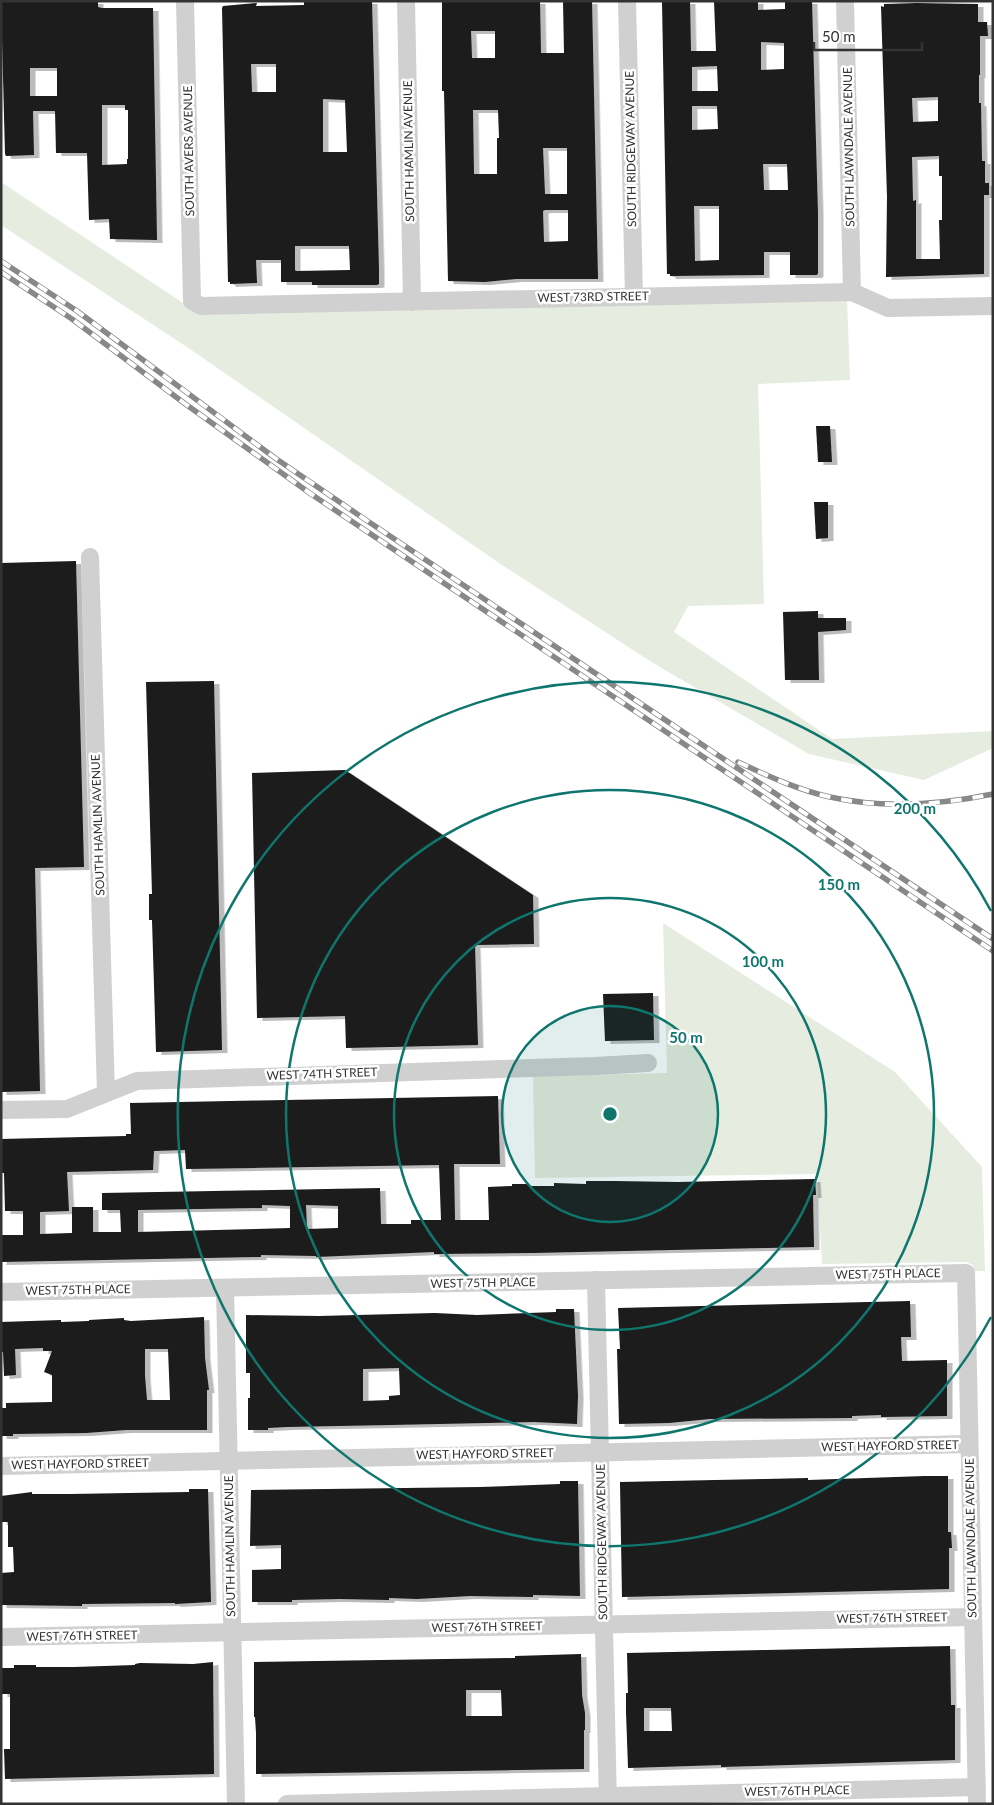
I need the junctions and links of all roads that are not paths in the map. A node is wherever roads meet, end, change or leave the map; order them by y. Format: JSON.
{"nodes":[{"id":1,"x":185,"y":1,"type":"edge"},
{"id":2,"x":406,"y":1,"type":"edge"},
{"id":3,"x":627,"y":1,"type":"edge"},
{"id":4,"x":845,"y":1,"type":"edge"},
{"id":5,"x":852,"y":292,"type":"junction"},
{"id":6,"x":634,"y":296,"type":"junction"},
{"id":7,"x":192,"y":301,"type":"joint"},
{"id":8,"x":412,"y":302,"type":"junction"},
{"id":9,"x":993,"y":306,"type":"edge"},
{"id":10,"x":90,"y":557,"type":"dead end"},
{"id":11,"x":648,"y":1063,"type":"dead end"},
{"id":12,"x":106,"y":1093,"type":"junction"},
{"id":13,"x":1,"y":1110,"type":"edge"},
{"id":14,"x":966,"y":1273,"type":"joint"},
{"id":15,"x":596,"y":1280,"type":"junction"},
{"id":16,"x":225,"y":1288,"type":"junction"},
{"id":17,"x":1,"y":1292,"type":"edge"},
{"id":18,"x":969,"y":1444,"type":"junction"},
{"id":19,"x":600,"y":1452,"type":"junction"},
{"id":20,"x":228,"y":1460,"type":"junction"},
{"id":21,"x":1,"y":1466,"type":"edge"},
{"id":22,"x":973,"y":1617,"type":"junction"},
{"id":23,"x":604,"y":1624,"type":"junction"},
{"id":24,"x":232,"y":1632,"type":"junction"},
{"id":25,"x":1,"y":1638,"type":"edge"},
{"id":26,"x":977,"y":1795,"type":"edge"},
{"id":27,"x":608,"y":1800,"type":"edge"},
{"id":28,"x":236,"y":1804,"type":"edge"},
{"id":29,"x":286,"y":1804,"type":"edge"}],
"edges":[{"from":1,"to":7,"type":"street","name":"SOUTH AVERS AVENUE"},
{"from":2,"to":8,"type":"street","name":"SOUTH HAMLIN AVENUE"},
{"from":3,"to":6,"type":"street","name":"SOUTH RIDGEWAY AVENUE"},
{"from":4,"to":5,"type":"street","name":"SOUTH LAWNDALE AVENUE"},
{"from":5,"to":6,"type":"street","name":"WEST 73RD STREET"},
{"from":5,"to":9,"type":"street","name":"WEST 73RD STREET"},
{"from":6,"to":8,"type":"street","name":"WEST 73RD STREET"},
{"from":7,"to":8,"type":"street","name":"WEST 73RD STREET"},
{"from":10,"to":12,"type":"street","name":"SOUTH HAMLIN AVENUE"},
{"from":11,"to":12,"type":"street","name":"WEST 74TH STREET"},
{"from":12,"to":13,"type":"street","name":"WEST 74TH STREET"},
{"from":14,"to":15,"type":"street","name":"WEST 75TH PLACE"},
{"from":14,"to":18,"type":"street","name":"SOUTH LAWNDALE AVENUE"},
{"from":15,"to":16,"type":"street","name":"WEST 75TH PLACE"},
{"from":15,"to":19,"type":"street","name":"SOUTH RIDGEWAY AVENUE"},
{"from":16,"to":17,"type":"street","name":"WEST 75TH PLACE"},
{"from":16,"to":20,"type":"street","name":"SOUTH HAMLIN AVENUE"},
{"from":18,"to":19,"type":"street","name":"WEST HAYFORD STREET"},
{"from":18,"to":22,"type":"street","name":"SOUTH LAWNDALE AVENUE"},
{"from":19,"to":20,"type":"street","name":"WEST HAYFORD STREET"},
{"from":19,"to":23,"type":"street","name":"SOUTH RIDGEWAY AVENUE"},
{"from":20,"to":21,"type":"street","name":"WEST HAYFORD STREET"},
{"from":20,"to":24,"type":"street","name":"SOUTH HAMLIN AVENUE"},
{"from":22,"to":23,"type":"street","name":"WEST 76TH STREET"},
{"from":22,"to":26,"type":"street","name":"SOUTH LAWNDALE AVENUE"},
{"from":23,"to":24,"type":"street","name":"WEST 76TH STREET"},
{"from":23,"to":27,"type":"street","name":"SOUTH RIDGEWAY AVENUE"},
{"from":24,"to":25,"type":"street","name":"WEST 76TH STREET"},
{"from":24,"to":28,"type":"street","name":"SOUTH HAMLIN AVENUE"},
{"from":26,"to":27,"type":"street","name":"WEST 76TH PLACE"},
{"from":27,"to":29,"type":"street","name":"WEST 76TH PLACE"}]}
